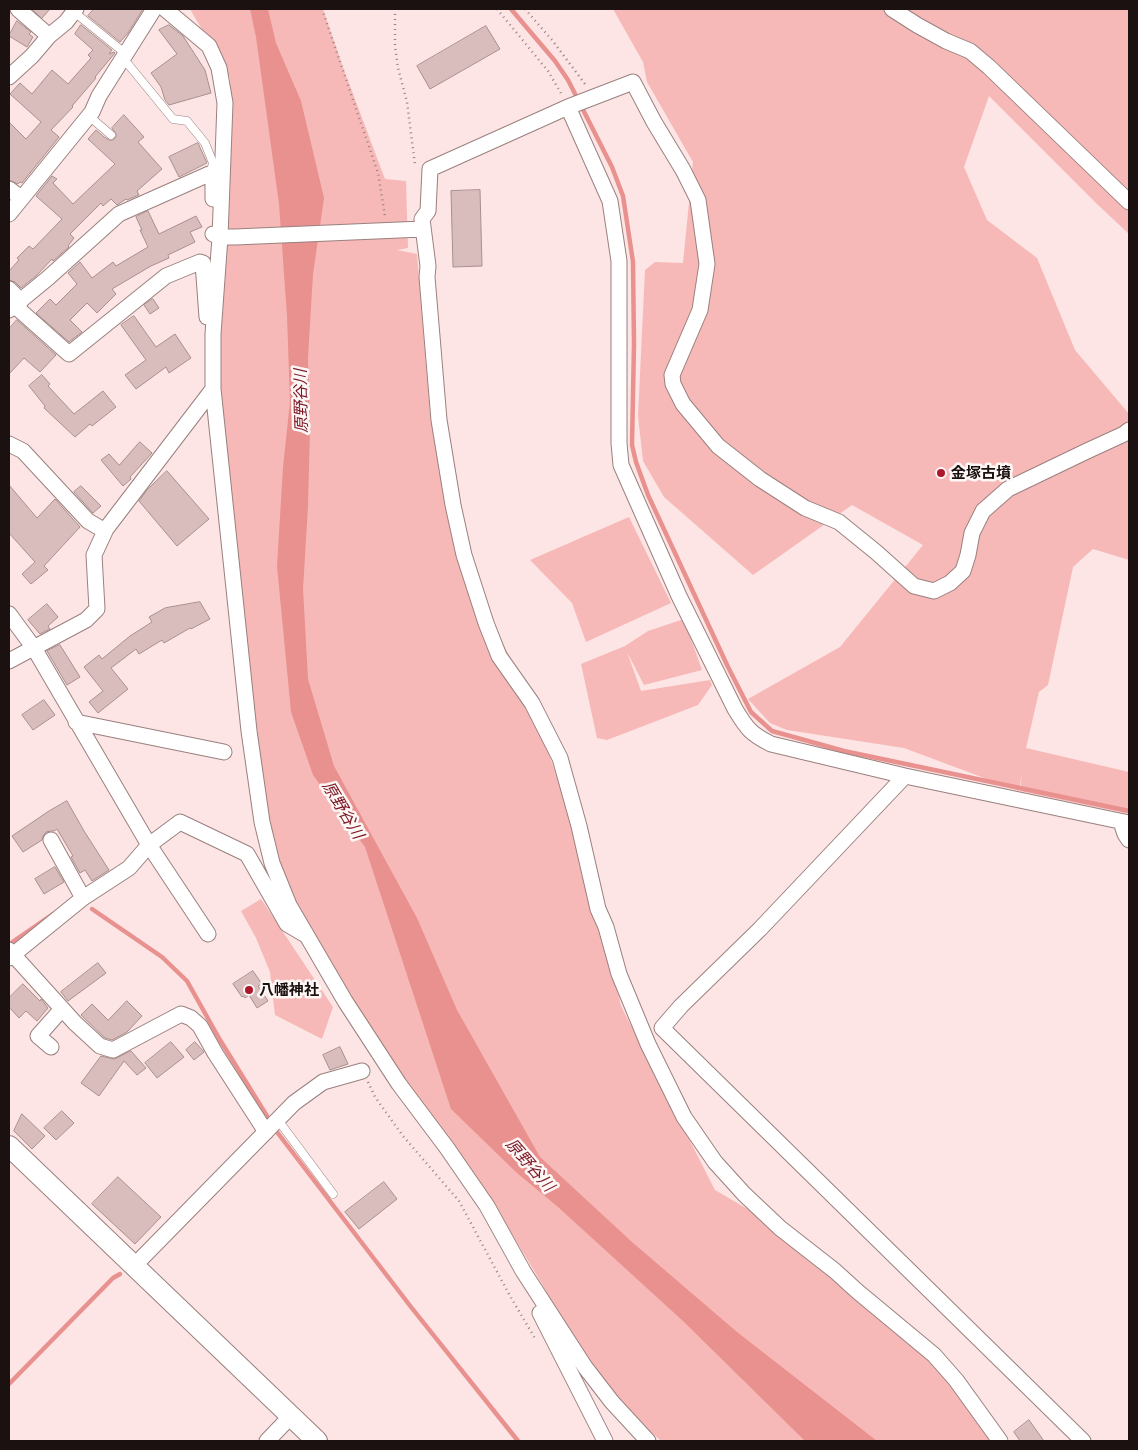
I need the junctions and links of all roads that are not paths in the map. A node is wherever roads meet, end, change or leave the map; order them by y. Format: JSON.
{"nodes":[{"id":1,"x":18,"y":9,"type":"edge"},
{"id":2,"x":154,"y":9,"type":"edge"},
{"id":3,"x":165,"y":9,"type":"edge"},
{"id":4,"x":892,"y":9,"type":"edge"},
{"id":5,"x":75,"y":10,"type":"edge"},
{"id":6,"x":49,"y":36,"type":"junction"},
{"id":7,"x":124,"y":56,"type":"junction"},
{"id":8,"x":9,"y":77,"type":"edge"},
{"id":9,"x":568,"y":107,"type":"junction"},
{"id":10,"x":89,"y":116,"type":"junction"},
{"id":11,"x":111,"y":136,"type":"dead end"},
{"id":12,"x":210,"y":176,"type":"junction"},
{"id":13,"x":9,"y":189,"type":"edge"},
{"id":14,"x":21,"y":198,"type":"junction"},
{"id":15,"x":1129,"y":202,"type":"edge"},
{"id":16,"x":9,"y":214,"type":"edge"},
{"id":17,"x":423,"y":229,"type":"junction"},
{"id":18,"x":228,"y":237,"type":"junction"},
{"id":19,"x":9,"y":289,"type":"edge"},
{"id":20,"x":15,"y":306,"type":"edge"},
{"id":21,"x":213,"y":334,"type":"junction"},
{"id":22,"x":213,"y":389,"type":"junction"},
{"id":23,"x":1129,"y":430,"type":"edge"},
{"id":24,"x":9,"y":444,"type":"edge"},
{"id":25,"x":105,"y":532,"type":"junction"},
{"id":26,"x":9,"y":614,"type":"edge"},
{"id":27,"x":34,"y":648,"type":"junction"},
{"id":28,"x":9,"y":662,"type":"edge"},
{"id":29,"x":76,"y":722,"type":"junction"},
{"id":30,"x":224,"y":752,"type":"dead end"},
{"id":31,"x":905,"y":776,"type":"junction"},
{"id":32,"x":1125,"y":822,"type":"edge"},
{"id":33,"x":51,"y":840,"type":"dead end"},
{"id":34,"x":1129,"y":840,"type":"edge"},
{"id":35,"x":149,"y":846,"type":"junction"},
{"id":36,"x":83,"y":898,"type":"junction"},
{"id":37,"x":208,"y":934,"type":"dead end"},
{"id":38,"x":307,"y":936,"type":"junction"},
{"id":39,"x":10,"y":954,"type":"edge"},
{"id":40,"x":62,"y":1009,"type":"junction"},
{"id":41,"x":51,"y":1047,"type":"dead end"},
{"id":42,"x":362,"y":1072,"type":"road end"},
{"id":43,"x":278,"y":1120,"type":"junction"},
{"id":44,"x":266,"y":1132,"type":"junction"},
{"id":45,"x":9,"y":1146,"type":"edge"},
{"id":46,"x":333,"y":1194,"type":"dead end"},
{"id":47,"x":514,"y":1254,"type":"junction"},
{"id":48,"x":134,"y":1266,"type":"junction"},
{"id":49,"x":291,"y":1416,"type":"junction"},
{"id":50,"x":267,"y":1441,"type":"edge"},
{"id":51,"x":317,"y":1441,"type":"edge"},
{"id":52,"x":605,"y":1441,"type":"edge"},
{"id":53,"x":648,"y":1441,"type":"edge"},
{"id":54,"x":1000,"y":1441,"type":"edge"},
{"id":55,"x":1083,"y":1441,"type":"edge"}],
"edges":[{"from":1,"to":6,"type":"street"},
{"from":2,"to":7,"type":"street"},
{"from":3,"to":18,"type":"street"},
{"from":4,"to":15,"type":"street"},
{"from":5,"to":6,"type":"street"},
{"from":5,"to":7,"type":"lane"},
{"from":6,"to":8,"type":"street"},
{"from":7,"to":10,"type":"street"},
{"from":7,"to":12,"type":"lane"},
{"from":9,"to":17,"type":"street"},
{"from":9,"to":23,"type":"street"},
{"from":9,"to":31,"type":"street"},
{"from":10,"to":11,"type":"lane"},
{"from":10,"to":14,"type":"street"},
{"from":12,"to":18,"type":"street"},
{"from":12,"to":20,"type":"street"},
{"from":13,"to":14,"type":"street"},
{"from":14,"to":16,"type":"street"},
{"from":17,"to":18,"type":"street"},
{"from":17,"to":54,"type":"street"},
{"from":18,"to":21,"type":"street"},
{"from":19,"to":20,"type":"street"},
{"from":20,"to":21,"type":"street"},
{"from":21,"to":22,"type":"street"},
{"from":22,"to":25,"type":"street"},
{"from":22,"to":38,"type":"street"},
{"from":24,"to":25,"type":"street"},
{"from":25,"to":27,"type":"street"},
{"from":26,"to":27,"type":"street"},
{"from":27,"to":28,"type":"street"},
{"from":27,"to":29,"type":"street"},
{"from":29,"to":30,"type":"street"},
{"from":29,"to":35,"type":"street"},
{"from":31,"to":32,"type":"street"},
{"from":31,"to":55,"type":"street"},
{"from":32,"to":34,"type":"street"},
{"from":33,"to":36,"type":"street"},
{"from":35,"to":36,"type":"street"},
{"from":35,"to":37,"type":"street"},
{"from":35,"to":38,"type":"street"},
{"from":36,"to":39,"type":"street"},
{"from":38,"to":47,"type":"street"},
{"from":39,"to":40,"type":"street"},
{"from":40,"to":41,"type":"street"},
{"from":40,"to":44,"type":"street"},
{"from":42,"to":43,"type":"street"},
{"from":43,"to":44,"type":"street"},
{"from":43,"to":46,"type":"lane"},
{"from":44,"to":48,"type":"street"},
{"from":45,"to":48,"type":"street"},
{"from":47,"to":52,"type":"street"},
{"from":47,"to":53,"type":"street"},
{"from":48,"to":49,"type":"street"},
{"from":49,"to":50,"type":"street"},
{"from":49,"to":51,"type":"street"}]}
